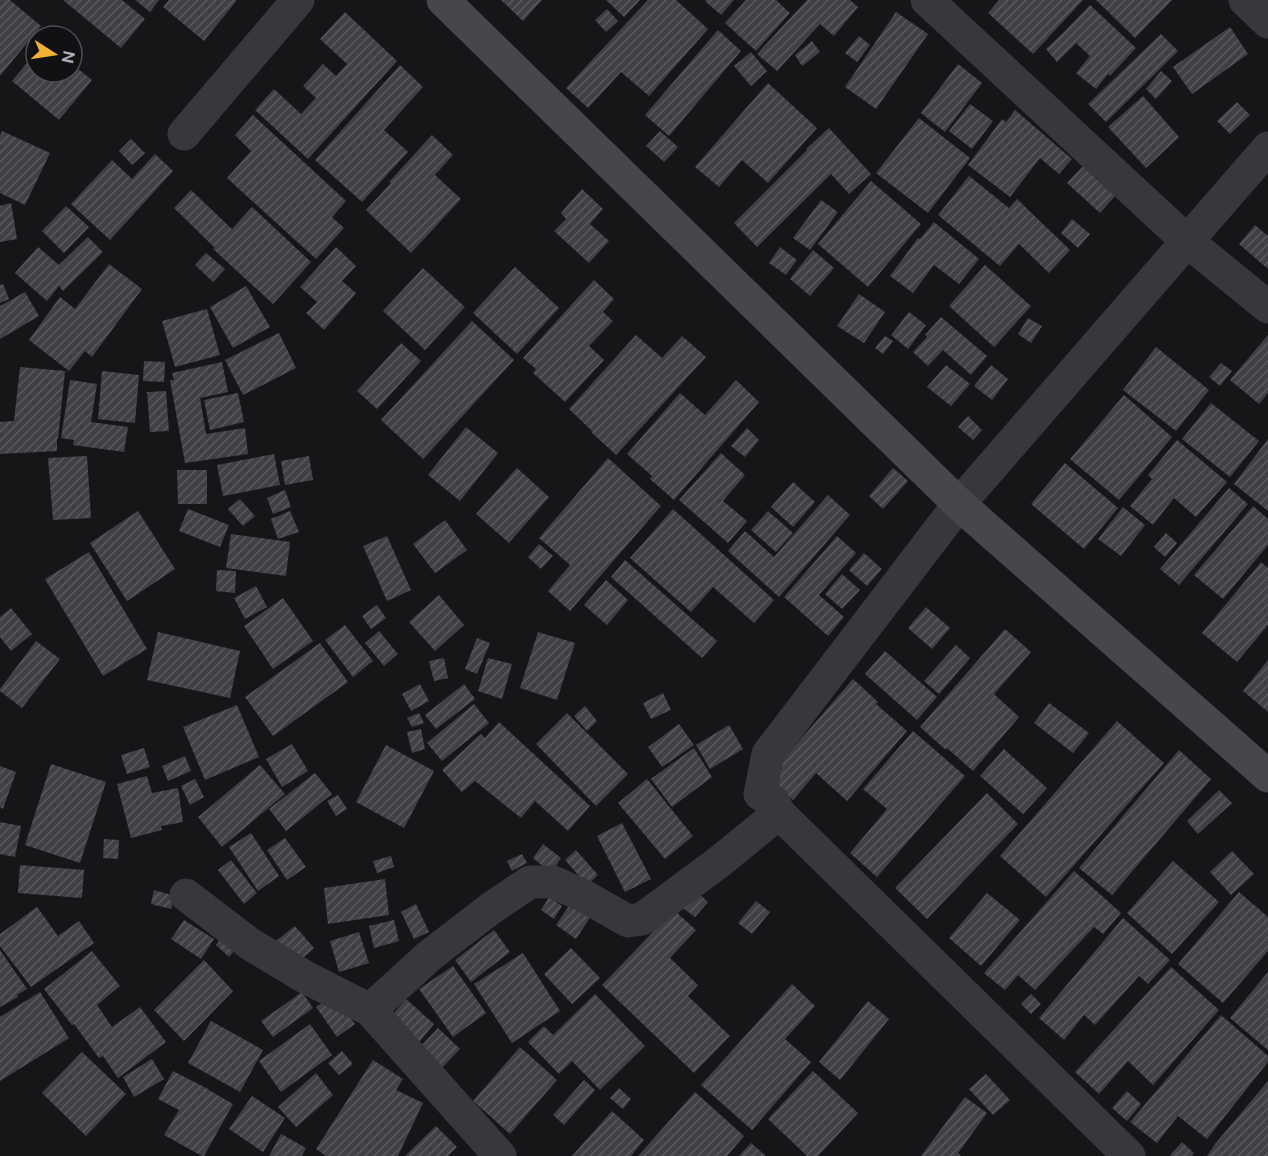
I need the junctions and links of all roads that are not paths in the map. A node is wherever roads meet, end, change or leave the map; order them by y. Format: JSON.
{"nodes":[{"id":1,"x":298,"y":0,"type":"edge"},
{"id":2,"x":444,"y":0,"type":"edge"},
{"id":3,"x":927,"y":0,"type":"edge"},
{"id":4,"x":1245,"y":0,"type":"edge"},
{"id":5,"x":1268,"y":22,"type":"edge"},
{"id":6,"x":184,"y":134,"type":"dead end"},
{"id":7,"x":1268,"y":148,"type":"edge"},
{"id":8,"x":1187,"y":241,"type":"junction"},
{"id":9,"x":1268,"y":307,"type":"edge"},
{"id":10,"x":958,"y":504,"type":"junction"},
{"id":11,"x":1268,"y":776,"type":"edge"},
{"id":12,"x":779,"y":813,"type":"junction"},
{"id":13,"x":186,"y":895,"type":"dead end"},
{"id":14,"x":370,"y":1010,"type":"junction"},
{"id":15,"x":500,"y":1156,"type":"edge"},
{"id":16,"x":1128,"y":1156,"type":"edge"}],
"edges":[{"from":1,"to":6,"type":"street"},
{"from":2,"to":10,"type":"street"},
{"from":3,"to":8,"type":"street"},
{"from":4,"to":5,"type":"street"},
{"from":7,"to":8,"type":"street"},
{"from":8,"to":9,"type":"street"},
{"from":8,"to":10,"type":"street"},
{"from":10,"to":11,"type":"street"},
{"from":10,"to":12,"type":"street"},
{"from":12,"to":14,"type":"street"},
{"from":12,"to":16,"type":"street"},
{"from":13,"to":14,"type":"street"},
{"from":14,"to":15,"type":"street"}]}
